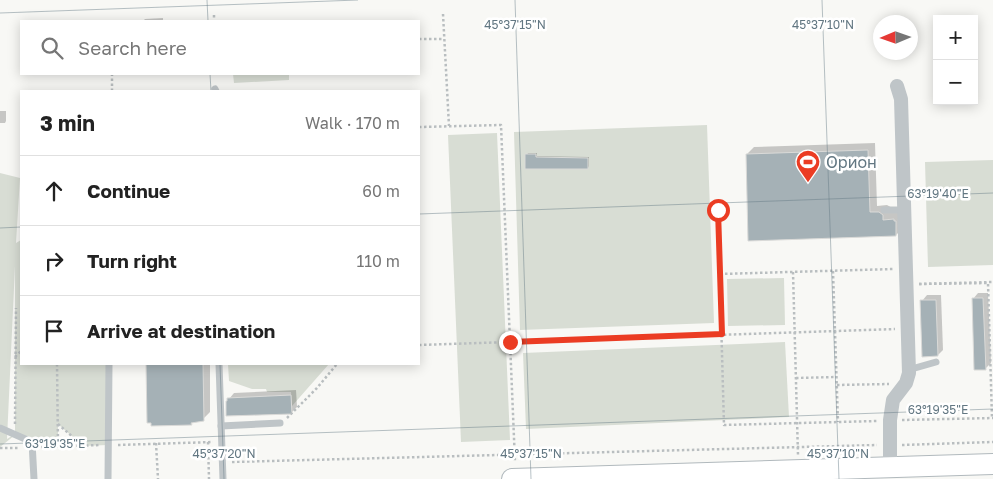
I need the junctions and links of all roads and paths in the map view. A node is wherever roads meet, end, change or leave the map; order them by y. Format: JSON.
{"nodes":[{"id":1,"x":443,"y":14,"type":"dead end"},
{"id":2,"x":214,"y":15,"type":"dead end"},
{"id":3,"x":214,"y":20,"type":"edge"},
{"id":4,"x":420,"y":39,"type":"edge"},
{"id":5,"x":444,"y":39,"type":"junction"},
{"id":6,"x":112,"y":75,"type":"edge"},
{"id":7,"x":897,"y":86,"type":"dead end"},
{"id":8,"x":112,"y":90,"type":"edge"},
{"id":9,"x":449,"y":126,"type":"junction"},
{"id":10,"x":420,"y":127,"type":"edge"},
{"id":11,"x":718,"y":210,"type":"dead end"},
{"id":12,"x":884,"y":210,"type":"dead end"},
{"id":13,"x":905,"y":210,"type":"junction"},
{"id":14,"x":906,"y":268,"type":"junction"},
{"id":15,"x":833,"y":271,"type":"junction"},
{"id":16,"x":792,"y":272,"type":"junction"},
{"id":17,"x":720,"y":274,"type":"junction"},
{"id":18,"x":993,"y":282,"type":"edge"},
{"id":19,"x":906,"y":284,"type":"junction"},
{"id":20,"x":16,"y":308,"type":"dead end"},
{"id":21,"x":906,"y":329,"type":"junction"},
{"id":22,"x":835,"y":331,"type":"junction"},
{"id":23,"x":794,"y":332,"type":"junction"},
{"id":24,"x":722,"y":334,"type":"junction"},
{"id":25,"x":510,"y":342,"type":"junction"},
{"id":26,"x":420,"y":346,"type":"edge"},
{"id":27,"x":20,"y":352,"type":"edge"},
{"id":28,"x":15,"y":357,"type":"junction"},
{"id":29,"x":936,"y":362,"type":"dead end"},
{"id":30,"x":57,"y":365,"type":"edge"},
{"id":31,"x":109,"y":365,"type":"edge"},
{"id":32,"x":219,"y":365,"type":"edge"},
{"id":33,"x":335,"y":365,"type":"edge"},
{"id":34,"x":836,"y":377,"type":"junction"},
{"id":35,"x":907,"y":377,"type":"junction"},
{"id":36,"x":796,"y":378,"type":"junction"},
{"id":37,"x":836,"y":385,"type":"junction"},
{"id":38,"x":993,"y":418,"type":"edge"},
{"id":39,"x":890,"y":420,"type":"junction"},
{"id":40,"x":838,"y":422,"type":"junction"},
{"id":41,"x":58,"y":423,"type":"junction"},
{"id":42,"x":797,"y":423,"type":"junction"},
{"id":43,"x":280,"y":424,"type":"joint"},
{"id":44,"x":221,"y":426,"type":"junction"},
{"id":45,"x":0,"y":428,"type":"edge"},
{"id":46,"x":15,"y":434,"type":"junction"},
{"id":47,"x":208,"y":442,"type":"dead end"},
{"id":48,"x":993,"y":442,"type":"edge"},
{"id":49,"x":156,"y":443,"type":"dead end"},
{"id":50,"x":889,"y":445,"type":"junction"},
{"id":51,"x":58,"y":446,"type":"dead end"},
{"id":52,"x":83,"y":446,"type":"dead end"},
{"id":53,"x":798,"y":447,"type":"junction"},
{"id":54,"x":14,"y":448,"type":"dead end"},
{"id":55,"x":515,"y":454,"type":"junction"},
{"id":56,"x":223,"y":463,"type":"junction"},
{"id":57,"x":993,"y":464,"type":"edge"},
{"id":58,"x":798,"y":470,"type":"junction"},
{"id":59,"x":894,"y":471,"type":"edge"},
{"id":60,"x":820,"y":474,"type":"edge"},
{"id":61,"x":658,"y":477,"type":"edge"},
{"id":62,"x":34,"y":479,"type":"edge"},
{"id":63,"x":108,"y":479,"type":"edge"},
{"id":64,"x":158,"y":479,"type":"edge"},
{"id":65,"x":210,"y":479,"type":"edge"},
{"id":66,"x":223,"y":479,"type":"edge"},
{"id":67,"x":514,"y":479,"type":"edge"}],
"edges":[{"from":1,"to":5,"type":"path"},
{"from":2,"to":3,"type":"path"},
{"from":4,"to":5,"type":"path"},
{"from":5,"to":9,"type":"path"},
{"from":6,"to":8,"type":"path"},
{"from":7,"to":13,"type":"street"},
{"from":9,"to":10,"type":"path"},
{"from":9,"to":25,"type":"path"},
{"from":11,"to":17,"type":"path"},
{"from":12,"to":13,"type":"lane"},
{"from":13,"to":14,"type":"street"},
{"from":14,"to":15,"type":"path"},
{"from":14,"to":19,"type":"street"},
{"from":15,"to":16,"type":"path"},
{"from":15,"to":22,"type":"path"},
{"from":16,"to":17,"type":"path"},
{"from":16,"to":23,"type":"path"},
{"from":17,"to":24,"type":"path"},
{"from":18,"to":19,"type":"path"},
{"from":19,"to":21,"type":"street"},
{"from":19,"to":38,"type":"path"},
{"from":20,"to":28,"type":"path"},
{"from":21,"to":22,"type":"path"},
{"from":21,"to":35,"type":"street"},
{"from":22,"to":23,"type":"path"},
{"from":22,"to":34,"type":"path"},
{"from":23,"to":24,"type":"path"},
{"from":23,"to":36,"type":"path"},
{"from":24,"to":25,"type":"path"},
{"from":24,"to":42,"type":"path"},
{"from":25,"to":26,"type":"path"},
{"from":25,"to":55,"type":"path"},
{"from":27,"to":28,"type":"path"},
{"from":28,"to":46,"type":"path"},
{"from":29,"to":35,"type":"lane"},
{"from":30,"to":41,"type":"path"},
{"from":31,"to":63,"type":"lane"},
{"from":32,"to":44,"type":"lane"},
{"from":33,"to":43,"type":"path"},
{"from":34,"to":36,"type":"path"},
{"from":34,"to":37,"type":"path"},
{"from":35,"to":37,"type":"path"},
{"from":35,"to":39,"type":"street"},
{"from":36,"to":42,"type":"path"},
{"from":37,"to":40,"type":"path"},
{"from":38,"to":39,"type":"path"},
{"from":39,"to":40,"type":"path"},
{"from":39,"to":50,"type":"street"},
{"from":40,"to":42,"type":"path"},
{"from":41,"to":51,"type":"path"},
{"from":41,"to":52,"type":"path"},
{"from":42,"to":53,"type":"path"},
{"from":43,"to":44,"type":"lane"},
{"from":44,"to":56,"type":"lane"},
{"from":45,"to":46,"type":"lane"},
{"from":46,"to":54,"type":"path"},
{"from":46,"to":62,"type":"lane"},
{"from":47,"to":65,"type":"path"},
{"from":48,"to":50,"type":"path"},
{"from":49,"to":64,"type":"path"},
{"from":50,"to":53,"type":"path"},
{"from":50,"to":59,"type":"street"},
{"from":53,"to":55,"type":"path"},
{"from":53,"to":58,"type":"path"},
{"from":55,"to":56,"type":"path"},
{"from":55,"to":67,"type":"path"},
{"from":56,"to":66,"type":"lane"},
{"from":57,"to":59,"type":"street"},
{"from":58,"to":60,"type":"street"},
{"from":58,"to":61,"type":"street"},
{"from":59,"to":60,"type":"street"},
{"from":61,"to":67,"type":"street"}]}
